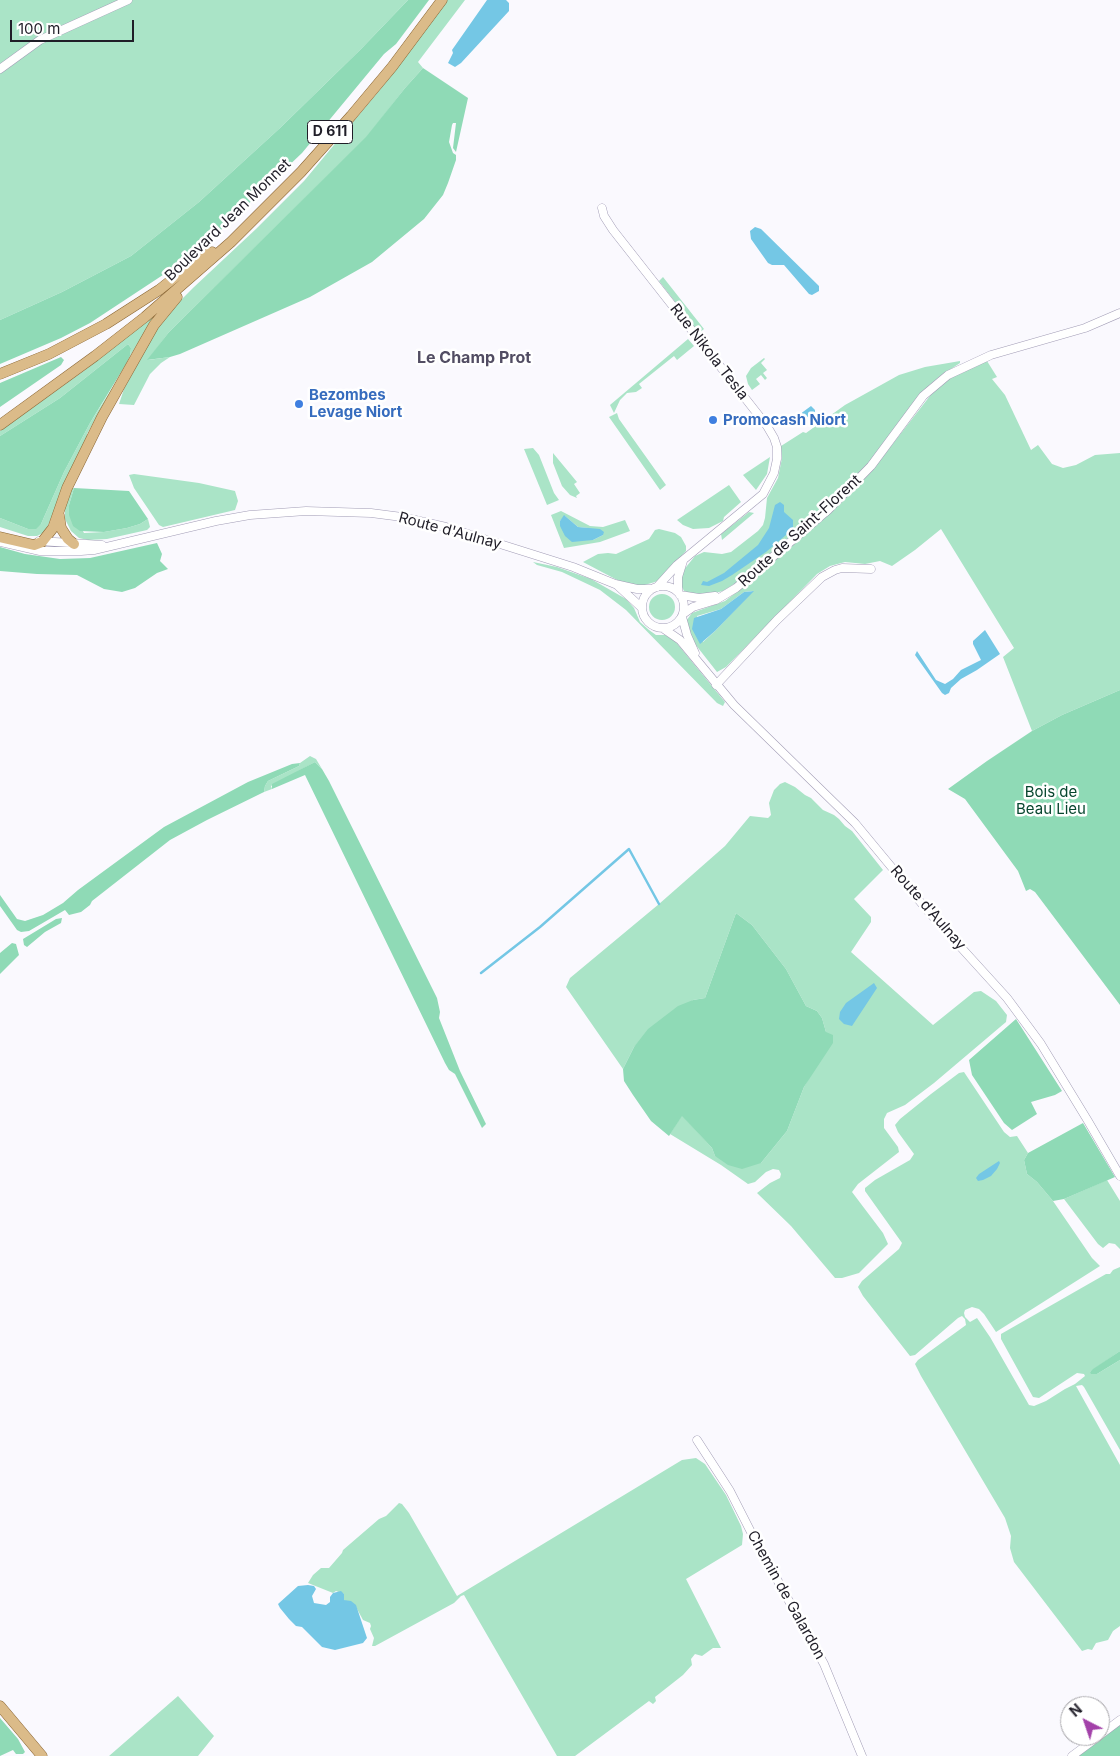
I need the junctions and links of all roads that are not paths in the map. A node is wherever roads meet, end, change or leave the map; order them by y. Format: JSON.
{"nodes":[{"id":1,"x":128,"y":0,"type":"edge"},
{"id":2,"x":435,"y":0,"type":"edge"},
{"id":3,"x":442,"y":0,"type":"edge"},
{"id":4,"x":0,"y":69,"type":"edge"},
{"id":5,"x":602,"y":208,"type":"dead end"},
{"id":6,"x":210,"y":257,"type":"junction"},
{"id":7,"x":1120,"y":313,"type":"edge"},
{"id":8,"x":0,"y":374,"type":"edge"},
{"id":9,"x":0,"y":418,"type":"edge"},
{"id":10,"x":0,"y":425,"type":"edge"},
{"id":11,"x":59,"y":512,"type":"junction"},
{"id":12,"x":0,"y":532,"type":"edge"},
{"id":13,"x":0,"y":537,"type":"edge"},
{"id":14,"x":0,"y":542,"type":"edge"},
{"id":15,"x":42,"y":542,"type":"junction"},
{"id":16,"x":74,"y":544,"type":"junction"},
{"id":17,"x":109,"y":546,"type":"junction"},
{"id":18,"x":684,"y":560,"type":"junction"},
{"id":19,"x":871,"y":569,"type":"dead end"},
{"id":20,"x":614,"y":584,"type":"junction"},
{"id":21,"x":655,"y":588,"type":"junction"},
{"id":22,"x":679,"y":594,"type":"junction"},
{"id":23,"x":725,"y":595,"type":"junction"},
{"id":24,"x":642,"y":608,"type":"junction"},
{"id":25,"x":682,"y":616,"type":"junction"},
{"id":26,"x":664,"y":629,"type":"junction"},
{"id":27,"x":702,"y":666,"type":"junction"},
{"id":28,"x":716,"y":685,"type":"junction"},
{"id":29,"x":1120,"y":1176,"type":"edge"},
{"id":30,"x":697,"y":1440,"type":"dead end"},
{"id":31,"x":0,"y":1706,"type":"edge"},
{"id":32,"x":1120,"y":1720,"type":"edge"},
{"id":33,"x":1110,"y":1728,"type":"edge"},
{"id":34,"x":1086,"y":1746,"type":"edge"},
{"id":35,"x":42,"y":1756,"type":"edge"},
{"id":36,"x":862,"y":1756,"type":"edge"},
{"id":37,"x":1072,"y":1756,"type":"edge"}],
"edges":[{"from":1,"to":4,"type":"street"},
{"from":2,"to":6,"type":"main road","name":"Boulevard Jean Monnet","number":"D 611"},
{"from":3,"to":6,"type":"main road","name":"Boulevard Jean Monnet","number":"D 611"},
{"from":5,"to":18,"type":"street","name":"Rue Nikola Tesla"},
{"from":6,"to":8,"type":"main road"},
{"from":6,"to":9,"type":"main road","name":"Boulevard Jean Monnet","number":"D 611"},
{"from":6,"to":10,"type":"main road","name":"Boulevard Jean Monnet","number":"D 611"},
{"from":6,"to":11,"type":"main road"},
{"from":7,"to":23,"type":"street","name":"Route de Saint-Florent"},
{"from":11,"to":15,"type":"main road"},
{"from":11,"to":16,"type":"main road"},
{"from":12,"to":15,"type":"street"},
{"from":13,"to":15,"type":"main road"},
{"from":14,"to":17,"type":"street"},
{"from":15,"to":16,"type":"street"},
{"from":16,"to":17,"type":"street"},
{"from":17,"to":20,"type":"street","name":"Route d'Aulnay"},
{"from":18,"to":21,"type":"street","name":"Rue Nikola Tesla"},
{"from":18,"to":22,"type":"street"},
{"from":19,"to":28,"type":"street"},
{"from":20,"to":21,"type":"street","name":"Route d'Aulnay"},
{"from":20,"to":24,"type":"street","name":"Route d'Aulnay"},
{"from":21,"to":22,"type":"street"},
{"from":21,"to":24,"type":"street"},
{"from":22,"to":23,"type":"street","name":"Route de Saint-Florent"},
{"from":22,"to":25,"type":"street"},
{"from":23,"to":25,"type":"street","name":"Route de Saint-Florent"},
{"from":24,"to":26,"type":"street"},
{"from":25,"to":26,"type":"street"},
{"from":25,"to":27,"type":"street","name":"Route d'Aulnay"},
{"from":26,"to":27,"type":"street","name":"Route d'Aulnay"},
{"from":27,"to":28,"type":"street","name":"Route d'Aulnay"},
{"from":28,"to":29,"type":"street","name":"Route d'Aulnay"},
{"from":30,"to":36,"type":"street","name":"Chemin de Galardon"},
{"from":31,"to":35,"type":"main road"},
{"from":32,"to":33,"type":"street"},
{"from":34,"to":37,"type":"street"}]}
